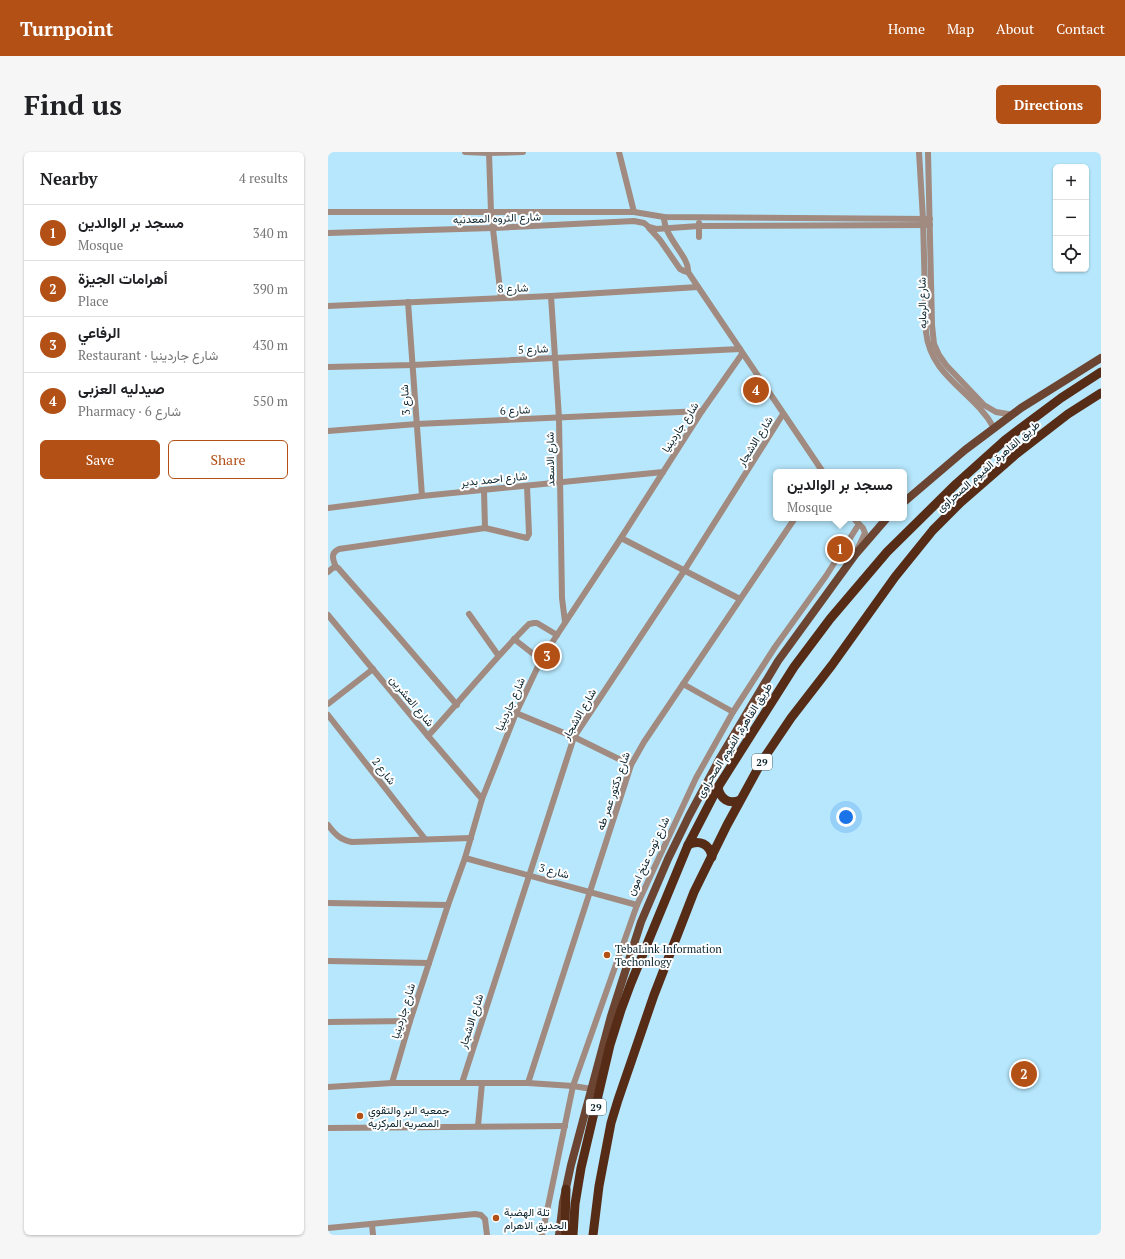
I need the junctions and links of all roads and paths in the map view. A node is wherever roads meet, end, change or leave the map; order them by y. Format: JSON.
{"nodes":[{"id":1,"x":465,"y":152,"type":"edge"},
{"id":2,"x":523,"y":152,"type":"edge"},
{"id":3,"x":619,"y":152,"type":"edge"},
{"id":4,"x":919,"y":152,"type":"edge"},
{"id":5,"x":928,"y":152,"type":"edge"},
{"id":6,"x":489,"y":153,"type":"junction"},
{"id":7,"x":328,"y":212,"type":"edge"},
{"id":8,"x":491,"y":212,"type":"junction"},
{"id":9,"x":634,"y":212,"type":"junction"},
{"id":10,"x":664,"y":217,"type":"junction"},
{"id":11,"x":699,"y":217,"type":"junction"},
{"id":12,"x":923,"y":222,"type":"junction"},
{"id":13,"x":930,"y":222,"type":"junction"},
{"id":14,"x":699,"y":226,"type":"junction"},
{"id":15,"x":649,"y":227,"type":"junction"},
{"id":16,"x":493,"y":228,"type":"junction"},
{"id":17,"x":665,"y":228,"type":"junction"},
{"id":18,"x":328,"y":233,"type":"edge"},
{"id":19,"x":698,"y":237,"type":"dead end"},
{"id":20,"x":688,"y":272,"type":"junction"},
{"id":21,"x":698,"y":287,"type":"junction"},
{"id":22,"x":551,"y":296,"type":"junction"},
{"id":23,"x":501,"y":298,"type":"junction"},
{"id":24,"x":408,"y":302,"type":"junction"},
{"id":25,"x":328,"y":306,"type":"edge"},
{"id":26,"x":741,"y":352,"type":"junction"},
{"id":27,"x":556,"y":358,"type":"junction"},
{"id":28,"x":1101,"y":358,"type":"edge"},
{"id":29,"x":413,"y":365,"type":"junction"},
{"id":30,"x":328,"y":367,"type":"edge"},
{"id":31,"x":1101,"y":372,"type":"edge"},
{"id":32,"x":1101,"y":393,"type":"edge"},
{"id":33,"x":702,"y":411,"type":"junction"},
{"id":34,"x":783,"y":414,"type":"junction"},
{"id":35,"x":1011,"y":415,"type":"junction"},
{"id":36,"x":559,"y":418,"type":"junction"},
{"id":37,"x":417,"y":424,"type":"junction"},
{"id":38,"x":994,"y":428,"type":"junction"},
{"id":39,"x":328,"y":431,"type":"edge"},
{"id":40,"x":821,"y":469,"type":"edge"},
{"id":41,"x":663,"y":472,"type":"junction"},
{"id":42,"x":560,"y":482,"type":"junction"},
{"id":43,"x":527,"y":486,"type":"junction"},
{"id":44,"x":484,"y":490,"type":"junction"},
{"id":45,"x":422,"y":496,"type":"junction"},
{"id":46,"x":907,"y":499,"type":"edge"},
{"id":47,"x":328,"y":508,"type":"edge"},
{"id":48,"x":793,"y":521,"type":"edge"},
{"id":49,"x":856,"y":521,"type":"edge"},
{"id":50,"x":884,"y":521,"type":"edge"},
{"id":51,"x":859,"y":524,"type":"junction"},
{"id":52,"x":485,"y":528,"type":"junction"},
{"id":53,"x":621,"y":538,"type":"junction"},
{"id":54,"x":856,"y":555,"type":"junction"},
{"id":55,"x":336,"y":567,"type":"junction"},
{"id":56,"x":684,"y":570,"type":"junction"},
{"id":57,"x":328,"y":572,"type":"edge"},
{"id":58,"x":740,"y":599,"type":"junction"},
{"id":59,"x":469,"y":614,"type":"dead end"},
{"id":60,"x":328,"y":615,"type":"edge"},
{"id":61,"x":565,"y":622,"type":"junction"},
{"id":62,"x":557,"y":635,"type":"junction"},
{"id":63,"x":514,"y":639,"type":"junction"},
{"id":64,"x":498,"y":655,"type":"junction"},
{"id":65,"x":541,"y":660,"type":"junction"},
{"id":66,"x":373,"y":669,"type":"junction"},
{"id":67,"x":683,"y":684,"type":"junction"},
{"id":68,"x":328,"y":704,"type":"edge"},
{"id":69,"x":457,"y":705,"type":"junction"},
{"id":70,"x":733,"y":712,"type":"junction"},
{"id":71,"x":516,"y":713,"type":"junction"},
{"id":72,"x":328,"y":714,"type":"edge"},
{"id":73,"x":428,"y":736,"type":"junction"},
{"id":74,"x":574,"y":737,"type":"junction"},
{"id":75,"x":631,"y":765,"type":"junction"},
{"id":76,"x":718,"y":787,"type":"junction"},
{"id":77,"x":482,"y":799,"type":"junction"},
{"id":78,"x":740,"y":800,"type":"junction"},
{"id":79,"x":328,"y":825,"type":"edge"},
{"id":80,"x":471,"y":838,"type":"junction"},
{"id":81,"x":425,"y":839,"type":"junction"},
{"id":82,"x":688,"y":845,"type":"junction"},
{"id":83,"x":712,"y":857,"type":"junction"},
{"id":84,"x":465,"y":858,"type":"junction"},
{"id":85,"x":529,"y":875,"type":"junction"},
{"id":86,"x":591,"y":891,"type":"junction"},
{"id":87,"x":328,"y":903,"type":"edge"},
{"id":88,"x":448,"y":904,"type":"junction"},
{"id":89,"x":637,"y":904,"type":"junction"},
{"id":90,"x":328,"y":961,"type":"edge"},
{"id":91,"x":429,"y":963,"type":"junction"},
{"id":92,"x":410,"y":1021,"type":"junction"},
{"id":93,"x":328,"y":1022,"type":"edge"},
{"id":94,"x":392,"y":1083,"type":"junction"},
{"id":95,"x":462,"y":1083,"type":"junction"},
{"id":96,"x":482,"y":1083,"type":"junction"},
{"id":97,"x":528,"y":1083,"type":"junction"},
{"id":98,"x":573,"y":1086,"type":"junction"},
{"id":99,"x":328,"y":1087,"type":"edge"},
{"id":100,"x":592,"y":1089,"type":"junction"},
{"id":101,"x":478,"y":1126,"type":"junction"},
{"id":102,"x":565,"y":1126,"type":"junction"},
{"id":103,"x":328,"y":1128,"type":"edge"},
{"id":104,"x":566,"y":1189,"type":"junction"},
{"id":105,"x":372,"y":1224,"type":"junction"},
{"id":106,"x":328,"y":1228,"type":"edge"},
{"id":107,"x":373,"y":1235,"type":"edge"},
{"id":108,"x":487,"y":1235,"type":"edge"},
{"id":109,"x":542,"y":1235,"type":"edge"},
{"id":110,"x":559,"y":1235,"type":"edge"},
{"id":111,"x":566,"y":1235,"type":"edge"},
{"id":112,"x":573,"y":1235,"type":"edge"},
{"id":113,"x":593,"y":1235,"type":"edge"}],
"edges":[{"from":1,"to":6,"type":"street"},
{"from":2,"to":6,"type":"street"},
{"from":3,"to":9,"type":"street"},
{"from":4,"to":12,"type":"street","name":"شارع الرمايه"},
{"from":5,"to":13,"type":"street","name":"شارع الرمايه"},
{"from":6,"to":8,"type":"street"},
{"from":7,"to":8,"type":"street","name":"شارع الثروه المعدنيه"},
{"from":8,"to":9,"type":"street","name":"شارع الثروه المعدنيه"},
{"from":8,"to":16,"type":"street"},
{"from":9,"to":10,"type":"street","name":"شارع الثروه المعدنيه"},
{"from":10,"to":11,"type":"street","name":"شارع الثروه المعدنيه"},
{"from":10,"to":17,"type":"street"},
{"from":11,"to":12,"type":"street","name":"شارع الثروه المعدنيه"},
{"from":11,"to":14,"type":"street"},
{"from":12,"to":13,"type":"street"},
{"from":12,"to":14,"type":"street","name":"شارع الثروه المعدنيه"},
{"from":12,"to":38,"type":"street","name":"شارع الرمايه"},
{"from":13,"to":35,"type":"street","name":"شارع الرمايه"},
{"from":14,"to":17,"type":"street","name":"شارع الثروه المعدنيه"},
{"from":14,"to":19,"type":"street"},
{"from":15,"to":16,"type":"street","name":"شارع الثروه المعدنيه"},
{"from":15,"to":17,"type":"street","name":"شارع الثروه المعدنيه"},
{"from":15,"to":20,"type":"street"},
{"from":16,"to":18,"type":"street","name":"شارع الثروه المعدنيه"},
{"from":16,"to":23,"type":"street"},
{"from":17,"to":20,"type":"street"},
{"from":20,"to":21,"type":"street"},
{"from":21,"to":22,"type":"street","name":"شارع 8"},
{"from":21,"to":26,"type":"street"},
{"from":22,"to":23,"type":"street","name":"شارع 8"},
{"from":22,"to":27,"type":"street","name":"شارع الاسعد"},
{"from":23,"to":24,"type":"street","name":"شارع 8"},
{"from":24,"to":25,"type":"street","name":"شارع 8"},
{"from":24,"to":29,"type":"street","name":"شارع 3"},
{"from":26,"to":27,"type":"street","name":"شارع 5"},
{"from":26,"to":33,"type":"street","name":"شارع جاردينيا"},
{"from":26,"to":34,"type":"street"},
{"from":27,"to":29,"type":"street","name":"شارع 5"},
{"from":27,"to":36,"type":"street","name":"شارع الاسعد"},
{"from":28,"to":35,"type":"main road"},
{"from":29,"to":30,"type":"street","name":"شارع 5"},
{"from":29,"to":37,"type":"street","name":"شارع 3"},
{"from":31,"to":76,"type":"highway","name":"طريق القاهرة, الفيوم الصحراوى","number":"29"},
{"from":32,"to":78,"type":"highway","name":"طريق القاهرة, الفيوم الصحراوى","number":"29"},
{"from":33,"to":36,"type":"street","name":"شارع 6"},
{"from":33,"to":41,"type":"street","name":"شارع جاردينيا"},
{"from":34,"to":40,"type":"street"},
{"from":34,"to":56,"type":"street","name":"شارع الاشجار"},
{"from":35,"to":38,"type":"main road"},
{"from":36,"to":37,"type":"street","name":"شارع 6"},
{"from":36,"to":42,"type":"street","name":"شارع الاسعد"},
{"from":37,"to":39,"type":"street","name":"شارع 6"},
{"from":37,"to":45,"type":"street","name":"شارع 3"},
{"from":38,"to":46,"type":"main road"},
{"from":41,"to":42,"type":"street","name":"شارع احمد بدير"},
{"from":41,"to":53,"type":"street","name":"شارع جاردينيا"},
{"from":42,"to":43,"type":"street","name":"شارع احمد بدير"},
{"from":42,"to":61,"type":"street","name":"شارع الاسعد"},
{"from":43,"to":44,"type":"street","name":"شارع احمد بدير"},
{"from":43,"to":52,"type":"street"},
{"from":44,"to":45,"type":"street","name":"شارع احمد بدير"},
{"from":44,"to":52,"type":"street"},
{"from":45,"to":47,"type":"street","name":"شارع احمد بدير"},
{"from":48,"to":58,"type":"street","name":"شارع دكتور عمر طه"},
{"from":49,"to":51,"type":"street"},
{"from":50,"to":54,"type":"main road"},
{"from":51,"to":54,"type":"street"},
{"from":51,"to":70,"type":"street","name":"شارع توت عنخ امون"},
{"from":52,"to":55,"type":"street"},
{"from":53,"to":56,"type":"street"},
{"from":53,"to":61,"type":"street","name":"شارع جاردينيا"},
{"from":54,"to":100,"type":"main road"},
{"from":55,"to":57,"type":"street"},
{"from":55,"to":69,"type":"street"},
{"from":56,"to":58,"type":"street"},
{"from":56,"to":74,"type":"street","name":"شارع الاشجار"},
{"from":58,"to":67,"type":"street","name":"شارع دكتور عمر طه"},
{"from":59,"to":64,"type":"street"},
{"from":60,"to":66,"type":"street","name":"شارع العشرين"},
{"from":61,"to":62,"type":"street","name":"شارع جاردينيا"},
{"from":62,"to":63,"type":"street"},
{"from":62,"to":65,"type":"street","name":"شارع جاردينيا"},
{"from":63,"to":64,"type":"street"},
{"from":63,"to":65,"type":"street"},
{"from":64,"to":69,"type":"street"},
{"from":65,"to":71,"type":"street","name":"شارع جاردينيا"},
{"from":66,"to":68,"type":"street"},
{"from":66,"to":73,"type":"street","name":"شارع العشرين"},
{"from":67,"to":70,"type":"street"},
{"from":67,"to":75,"type":"street","name":"شارع دكتور عمر طه"},
{"from":69,"to":73,"type":"street"},
{"from":70,"to":89,"type":"street","name":"شارع توت عنخ امون"},
{"from":71,"to":74,"type":"street"},
{"from":71,"to":77,"type":"street","name":"شارع جاردينيا"},
{"from":72,"to":81,"type":"street","name":"شارع 2"},
{"from":73,"to":77,"type":"street","name":"شارع العشرين"},
{"from":74,"to":75,"type":"street"},
{"from":74,"to":85,"type":"street","name":"شارع الاشجار"},
{"from":75,"to":86,"type":"street","name":"شارع دكتور عمر طه"},
{"from":76,"to":78,"type":"highway"},
{"from":76,"to":82,"type":"highway","name":"طريق القاهرة, الفيوم الصحراوى","number":"29"},
{"from":77,"to":80,"type":"street","name":"شارع جاردينيا"},
{"from":78,"to":83,"type":"highway","name":"طريق القاهرة, الفيوم الصحراوى","number":"29"},
{"from":79,"to":81,"type":"street"},
{"from":80,"to":81,"type":"street"},
{"from":80,"to":84,"type":"street","name":"شارع جاردينيا"},
{"from":82,"to":83,"type":"highway"},
{"from":82,"to":112,"type":"highway","name":"طريق القاهرة, الفيوم الصحراوى","number":"29"},
{"from":83,"to":113,"type":"highway","name":"طريق القاهرة, الفيوم الصحراوى","number":"29"},
{"from":84,"to":85,"type":"street","name":"شارع 3"},
{"from":84,"to":88,"type":"street","name":"شارع جاردينيا"},
{"from":85,"to":86,"type":"street","name":"شارع 3"},
{"from":85,"to":95,"type":"street","name":"شارع الاشجار"},
{"from":86,"to":89,"type":"street","name":"شارع 3"},
{"from":86,"to":97,"type":"street","name":"شارع دكتور عمر طه"},
{"from":87,"to":88,"type":"street"},
{"from":88,"to":91,"type":"street","name":"شارع جاردينيا"},
{"from":89,"to":98,"type":"street","name":"شارع توت عنخ امون"},
{"from":90,"to":91,"type":"street"},
{"from":91,"to":92,"type":"street","name":"شارع جاردينيا"},
{"from":92,"to":93,"type":"street"},
{"from":92,"to":94,"type":"street","name":"شارع جاردينيا"},
{"from":94,"to":95,"type":"street"},
{"from":94,"to":99,"type":"street"},
{"from":95,"to":96,"type":"street"},
{"from":96,"to":97,"type":"street"},
{"from":96,"to":101,"type":"street"},
{"from":97,"to":98,"type":"street"},
{"from":98,"to":100,"type":"street"},
{"from":98,"to":102,"type":"street","name":"شارع توت عنخ امون"},
{"from":100,"to":104,"type":"main road"},
{"from":101,"to":102,"type":"street"},
{"from":101,"to":103,"type":"street"},
{"from":102,"to":109,"type":"street","name":"شارع توت عنخ امون"},
{"from":104,"to":110,"type":"main road"},
{"from":104,"to":111,"type":"highway"},
{"from":105,"to":106,"type":"street"},
{"from":105,"to":107,"type":"street"},
{"from":105,"to":108,"type":"street"}]}
